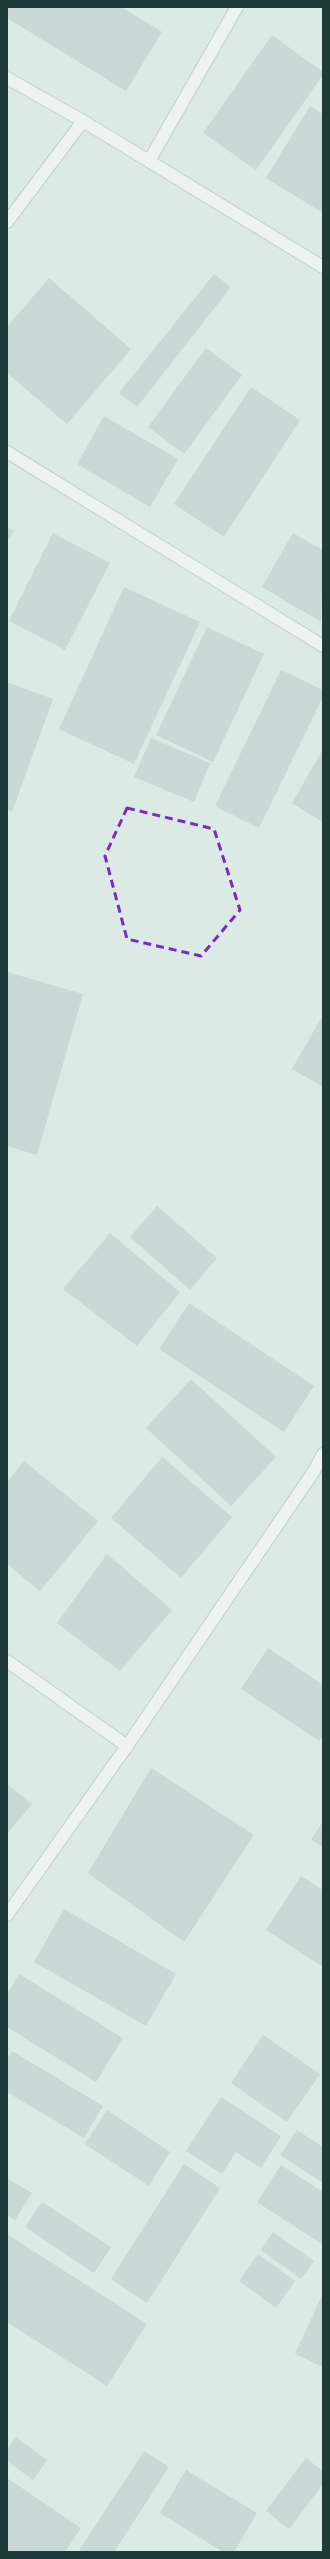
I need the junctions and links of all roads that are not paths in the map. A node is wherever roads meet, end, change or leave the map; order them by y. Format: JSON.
{"nodes":[{"id":1,"x":237,"y":7,"type":"edge"},
{"id":2,"x":7,"y":78,"type":"edge"},
{"id":3,"x":83,"y":121,"type":"junction"},
{"id":4,"x":149,"y":161,"type":"junction"},
{"id":5,"x":7,"y":222,"type":"edge"},
{"id":6,"x":323,"y":267,"type":"edge"},
{"id":7,"x":7,"y":452,"type":"edge"},
{"id":8,"x":323,"y":646,"type":"edge"},
{"id":9,"x":323,"y":1454,"type":"edge"},
{"id":10,"x":7,"y":1661,"type":"edge"},
{"id":11,"x":127,"y":1746,"type":"junction"},
{"id":12,"x":7,"y":1915,"type":"edge"}],
"edges":[{"from":1,"to":4,"type":"street"},
{"from":2,"to":3,"type":"street"},
{"from":3,"to":4,"type":"street"},
{"from":3,"to":5,"type":"street"},
{"from":4,"to":6,"type":"street"},
{"from":7,"to":8,"type":"street"},
{"from":9,"to":11,"type":"street"},
{"from":10,"to":11,"type":"street"},
{"from":11,"to":12,"type":"street"}]}
